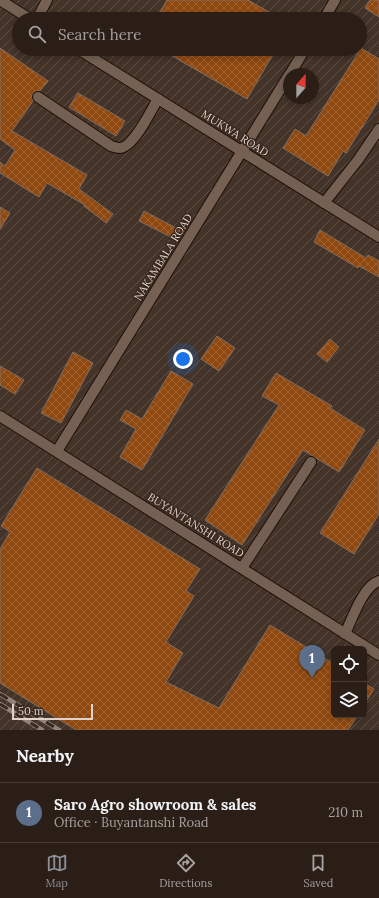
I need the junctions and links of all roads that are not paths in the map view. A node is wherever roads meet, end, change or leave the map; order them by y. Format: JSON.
{"nodes":[{"id":1,"x":0,"y":0,"type":"edge"},
{"id":2,"x":47,"y":0,"type":"edge"},
{"id":3,"x":335,"y":0,"type":"edge"},
{"id":4,"x":19,"y":12,"type":"edge"},
{"id":5,"x":41,"y":12,"type":"edge"},
{"id":6,"x":328,"y":12,"type":"edge"},
{"id":7,"x":89,"y":56,"type":"edge"},
{"id":8,"x":301,"y":56,"type":"edge"},
{"id":9,"x":293,"y":68,"type":"edge"},
{"id":10,"x":283,"y":85,"type":"edge"},
{"id":11,"x":38,"y":97,"type":"dead end"},
{"id":12,"x":158,"y":99,"type":"junction"},
{"id":13,"x":379,"y":129,"type":"edge"},
{"id":14,"x":242,"y":152,"type":"junction"},
{"id":15,"x":324,"y":203,"type":"junction"},
{"id":16,"x":379,"y":237,"type":"edge"},
{"id":17,"x":0,"y":416,"type":"edge"},
{"id":18,"x":57,"y":451,"type":"junction"},
{"id":19,"x":311,"y":462,"type":"dead end"},
{"id":20,"x":242,"y":568,"type":"junction"},
{"id":21,"x":379,"y":581,"type":"edge"},
{"id":22,"x":345,"y":634,"type":"junction"},
{"id":23,"x":379,"y":655,"type":"edge"}],
"edges":[{"from":1,"to":4,"type":"street"},
{"from":2,"to":5,"type":"street"},
{"from":3,"to":6,"type":"street"},
{"from":7,"to":12,"type":"street","name":"MUKWA ROAD"},
{"from":8,"to":9,"type":"street","name":"NAKAMBALA ROAD"},
{"from":10,"to":14,"type":"street","name":"NAKAMBALA ROAD"},
{"from":11,"to":12,"type":"street"},
{"from":12,"to":14,"type":"street","name":"MUKWA ROAD"},
{"from":13,"to":15,"type":"street"},
{"from":14,"to":15,"type":"street","name":"MUKWA ROAD"},
{"from":14,"to":18,"type":"street","name":"NAKAMBALA ROAD"},
{"from":15,"to":16,"type":"street","name":"MUKWA ROAD"},
{"from":17,"to":18,"type":"street","name":"BUYANTANSHI ROAD"},
{"from":18,"to":20,"type":"street","name":"BUYANTANSHI ROAD"},
{"from":19,"to":20,"type":"street"},
{"from":20,"to":22,"type":"street","name":"BUYANTANSHI ROAD"},
{"from":21,"to":22,"type":"street"},
{"from":22,"to":23,"type":"street","name":"BUYANTANSHI ROAD"}]}
